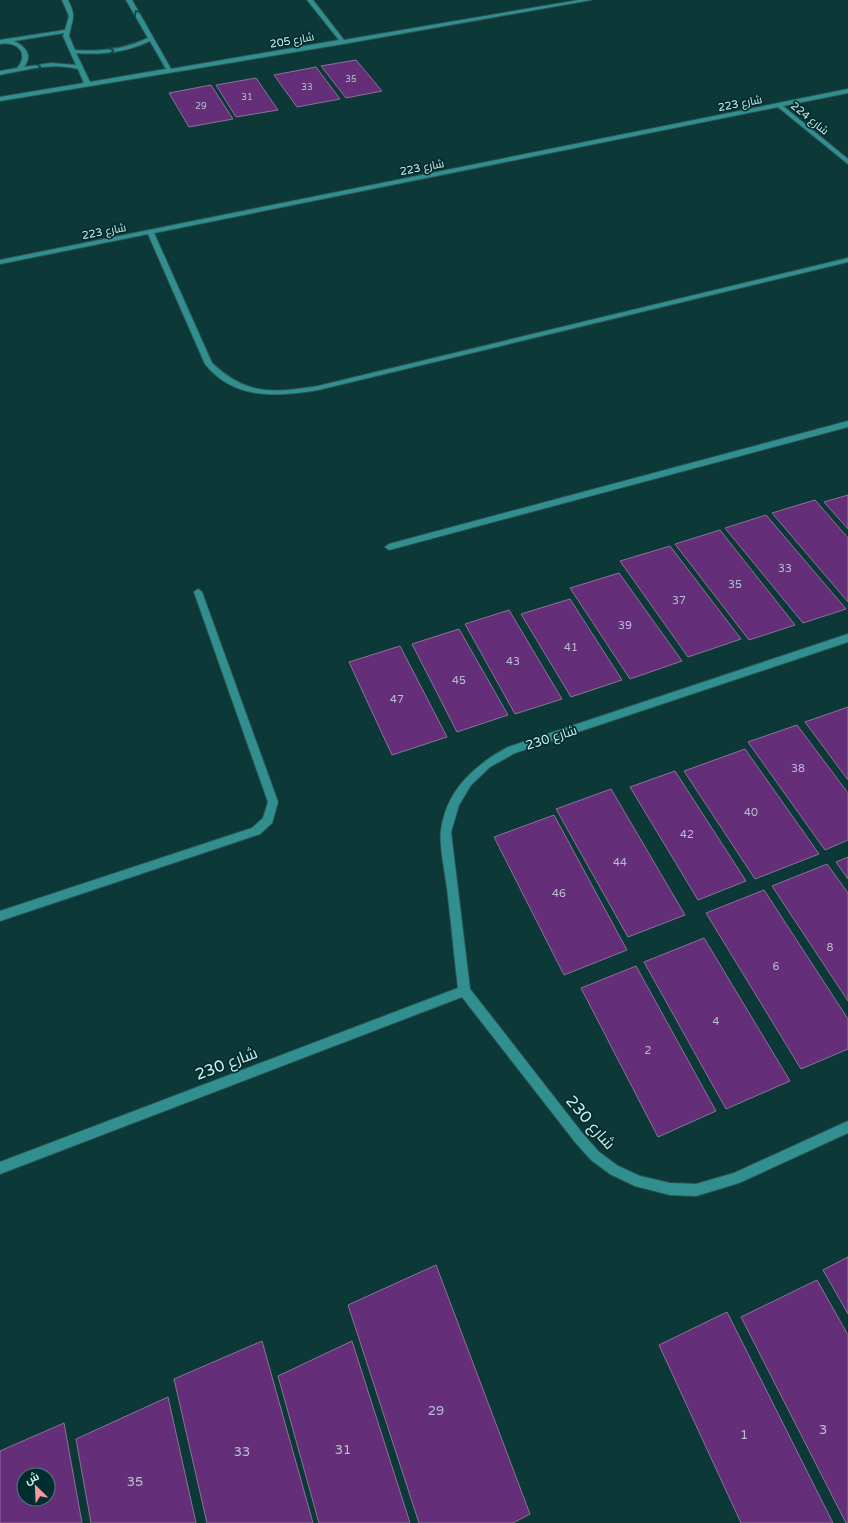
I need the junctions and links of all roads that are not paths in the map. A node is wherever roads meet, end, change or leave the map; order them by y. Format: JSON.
{"nodes":[{"id":1,"x":65,"y":0,"type":"edge"},
{"id":2,"x":130,"y":0,"type":"edge"},
{"id":3,"x":310,"y":0,"type":"edge"},
{"id":4,"x":588,"y":0,"type":"edge"},
{"id":5,"x":565,"y":2,"type":"edge"},
{"id":6,"x":67,"y":31,"type":"junction"},
{"id":7,"x":152,"y":38,"type":"junction"},
{"id":8,"x":6,"y":41,"type":"junction"},
{"id":9,"x":0,"y":42,"type":"edge"},
{"id":10,"x":343,"y":42,"type":"junction"},
{"id":11,"x":72,"y":51,"type":"junction"},
{"id":12,"x":80,"y":68,"type":"junction"},
{"id":13,"x":18,"y":70,"type":"junction"},
{"id":14,"x":170,"y":71,"type":"junction"},
{"id":15,"x":0,"y":73,"type":"edge"},
{"id":16,"x":88,"y":84,"type":"junction"},
{"id":17,"x":848,"y":91,"type":"edge"},
{"id":18,"x":0,"y":100,"type":"edge"},
{"id":19,"x":779,"y":105,"type":"junction"},
{"id":20,"x":848,"y":162,"type":"edge"},
{"id":21,"x":150,"y":232,"type":"junction"},
{"id":22,"x":848,"y":260,"type":"edge"},
{"id":23,"x":0,"y":262,"type":"edge"},
{"id":24,"x":848,"y":424,"type":"edge"},
{"id":25,"x":389,"y":547,"type":"dead end"},
{"id":26,"x":198,"y":592,"type":"dead end"},
{"id":27,"x":848,"y":638,"type":"edge"},
{"id":28,"x":0,"y":916,"type":"edge"},
{"id":29,"x":464,"y":991,"type":"junction"},
{"id":30,"x":848,"y":1127,"type":"edge"},
{"id":31,"x":0,"y":1168,"type":"edge"}],
"edges":[{"from":1,"to":6,"type":"street"},
{"from":7,"to":2,"type":"street","one_way":true},
{"from":3,"to":10,"type":"street"},
{"from":4,"to":5,"type":"street","name":"شارع 205"},
{"from":5,"to":10,"type":"street","name":"شارع 205"},
{"from":6,"to":8,"type":"street"},
{"from":6,"to":11,"type":"street"},
{"from":11,"to":7,"type":"street","one_way":true},
{"from":7,"to":14,"type":"street"},
{"from":8,"to":9,"type":"street"},
{"from":8,"to":13,"type":"street"},
{"from":10,"to":14,"type":"street","name":"شارع 205"},
{"from":11,"to":12,"type":"street"},
{"from":13,"to":12,"type":"street","one_way":true},
{"from":12,"to":16,"type":"street"},
{"from":13,"to":15,"type":"street"},
{"from":14,"to":16,"type":"street","name":"شارع 205"},
{"from":16,"to":18,"type":"street","name":"شارع 205"},
{"from":17,"to":19,"type":"street","name":"شارع 223"},
{"from":19,"to":20,"type":"street","name":"شارع 224"},
{"from":19,"to":21,"type":"street","name":"شارع 223"},
{"from":21,"to":22,"type":"street"},
{"from":21,"to":23,"type":"street","name":"شارع 223"},
{"from":24,"to":25,"type":"street"},
{"from":26,"to":28,"type":"street"},
{"from":27,"to":29,"type":"street","name":"شارع 230"},
{"from":29,"to":30,"type":"street","name":"شارع 230"},
{"from":29,"to":31,"type":"street","name":"شارع 230"}]}
